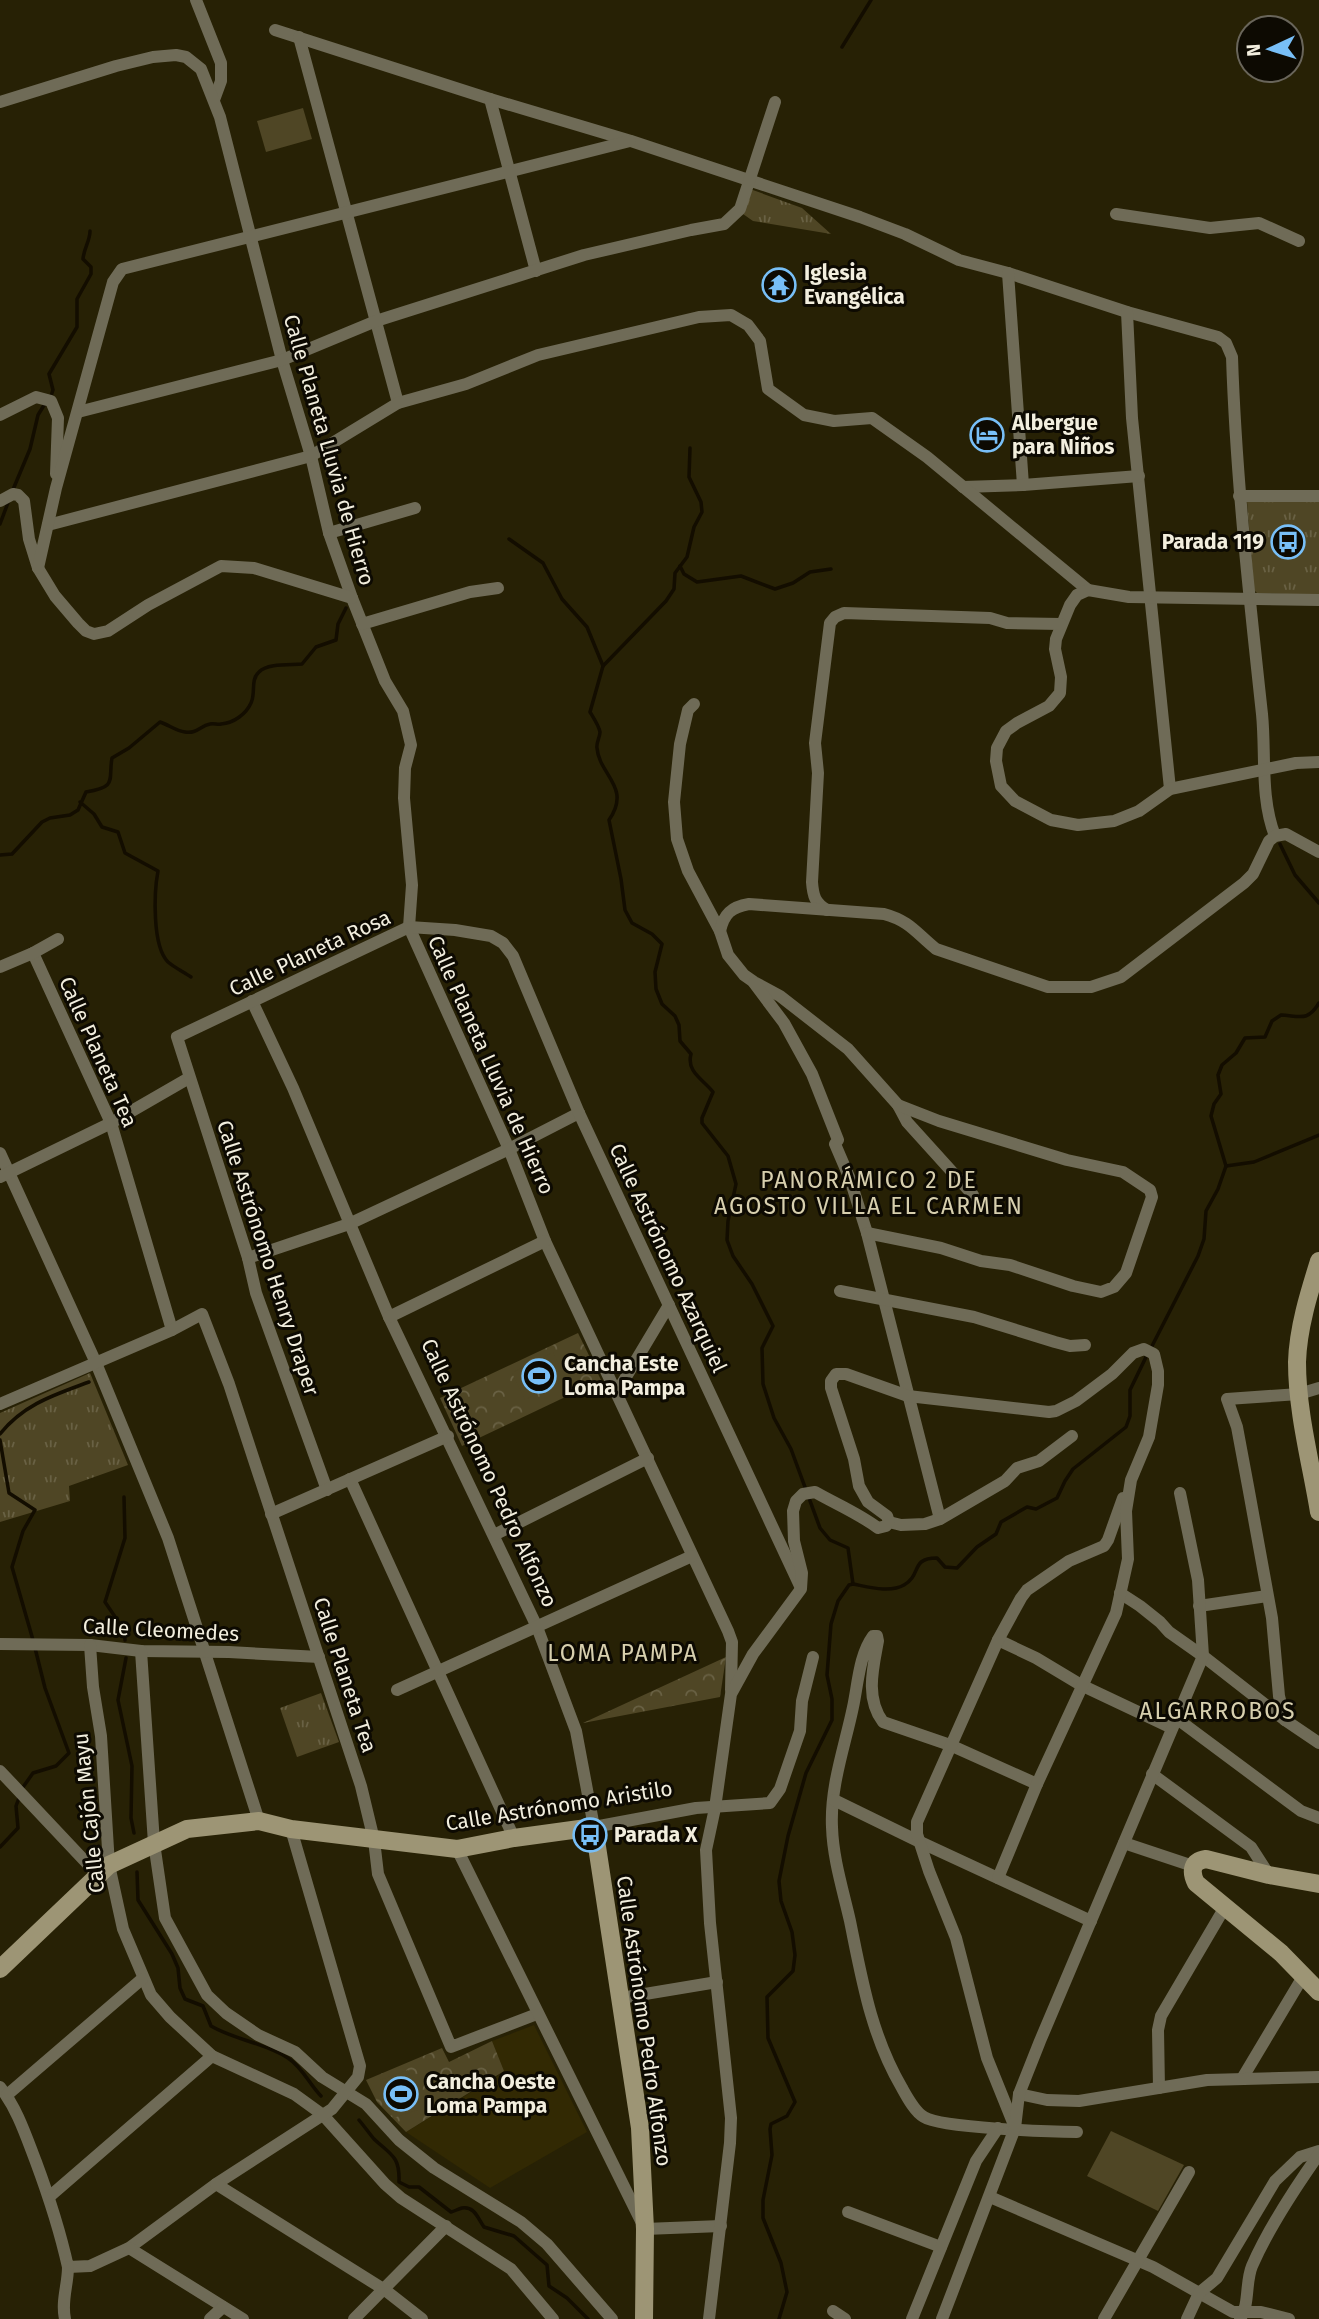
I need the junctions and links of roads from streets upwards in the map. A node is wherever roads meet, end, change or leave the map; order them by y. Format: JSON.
{"nodes":[{"id":1,"x":196,"y":0,"type":"edge"},
{"id":2,"x":275,"y":30,"type":"dead end"},
{"id":3,"x":299,"y":37,"type":"junction"},
{"id":4,"x":490,"y":99,"type":"junction"},
{"id":5,"x":214,"y":100,"type":"junction"},
{"id":6,"x":0,"y":102,"type":"edge"},
{"id":7,"x":775,"y":102,"type":"dead end"},
{"id":8,"x":631,"y":141,"type":"junction"},
{"id":9,"x":510,"y":171,"type":"junction"},
{"id":10,"x":750,"y":182,"type":"junction"},
{"id":11,"x":346,"y":213,"type":"junction"},
{"id":12,"x":1116,"y":215,"type":"dead end"},
{"id":13,"x":250,"y":237,"type":"junction"},
{"id":14,"x":1299,"y":241,"type":"dead end"},
{"id":15,"x":536,"y":271,"type":"junction"},
{"id":16,"x":1008,"y":273,"type":"junction"},
{"id":17,"x":1127,"y":312,"type":"junction"},
{"id":18,"x":376,"y":321,"type":"junction"},
{"id":19,"x":282,"y":360,"type":"junction"},
{"id":20,"x":397,"y":403,"type":"junction"},
{"id":21,"x":78,"y":412,"type":"junction"},
{"id":22,"x":0,"y":415,"type":"edge"},
{"id":23,"x":311,"y":456,"type":"junction"},
{"id":24,"x":1139,"y":475,"type":"junction"},
{"id":25,"x":1023,"y":485,"type":"junction"},
{"id":26,"x":963,"y":487,"type":"junction"},
{"id":27,"x":56,"y":488,"type":"junction"},
{"id":28,"x":1239,"y":496,"type":"junction"},
{"id":29,"x":1319,"y":496,"type":"edge"},
{"id":30,"x":0,"y":501,"type":"edge"},
{"id":31,"x":415,"y":508,"type":"dead end"},
{"id":32,"x":48,"y":525,"type":"junction"},
{"id":33,"x":329,"y":533,"type":"junction"},
{"id":34,"x":38,"y":568,"type":"junction"},
{"id":35,"x":498,"y":588,"type":"dead end"},
{"id":36,"x":1088,"y":590,"type":"junction"},
{"id":37,"x":1149,"y":597,"type":"junction"},
{"id":38,"x":1249,"y":597,"type":"junction"},
{"id":39,"x":352,"y":598,"type":"junction"},
{"id":40,"x":1319,"y":600,"type":"edge"},
{"id":41,"x":362,"y":624,"type":"junction"},
{"id":42,"x":1061,"y":624,"type":"junction"},
{"id":43,"x":694,"y":704,"type":"dead end"},
{"id":44,"x":1319,"y":762,"type":"edge"},
{"id":45,"x":1265,"y":770,"type":"junction"},
{"id":46,"x":1170,"y":789,"type":"junction"},
{"id":47,"x":1275,"y":835,"type":"junction"},
{"id":48,"x":1319,"y":852,"type":"edge"},
{"id":49,"x":827,"y":910,"type":"junction"},
{"id":50,"x":409,"y":927,"type":"junction"},
{"id":51,"x":720,"y":931,"type":"junction"},
{"id":52,"x":58,"y":939,"type":"dead end"},
{"id":53,"x":503,"y":943,"type":"joint"},
{"id":54,"x":33,"y":953,"type":"junction"},
{"id":55,"x":0,"y":967,"type":"edge"},
{"id":56,"x":754,"y":982,"type":"junction"},
{"id":57,"x":253,"y":1002,"type":"junction"},
{"id":58,"x":177,"y":1037,"type":"joint"},
{"id":59,"x":189,"y":1078,"type":"junction"},
{"id":60,"x":898,"y":1105,"type":"junction"},
{"id":61,"x":579,"y":1113,"type":"junction"},
{"id":62,"x":111,"y":1123,"type":"junction"},
{"id":63,"x":509,"y":1149,"type":"junction"},
{"id":64,"x":0,"y":1153,"type":"edge"},
{"id":65,"x":5,"y":1175,"type":"edge"},
{"id":66,"x":973,"y":1195,"type":"dead end"},
{"id":67,"x":349,"y":1224,"type":"junction"},
{"id":68,"x":867,"y":1233,"type":"junction"},
{"id":69,"x":545,"y":1241,"type":"junction"},
{"id":70,"x":248,"y":1258,"type":"junction"},
{"id":71,"x":1319,"y":1261,"type":"edge"},
{"id":72,"x":1314,"y":1290,"type":"edge"},
{"id":73,"x":840,"y":1291,"type":"dead end"},
{"id":74,"x":885,"y":1299,"type":"junction"},
{"id":75,"x":668,"y":1305,"type":"junction"},
{"id":76,"x":389,"y":1317,"type":"junction"},
{"id":77,"x":172,"y":1330,"type":"junction"},
{"id":78,"x":1085,"y":1345,"type":"dead end"},
{"id":79,"x":96,"y":1363,"type":"junction"},
{"id":80,"x":1319,"y":1388,"type":"edge"},
{"id":81,"x":617,"y":1392,"type":"junction"},
{"id":82,"x":1299,"y":1394,"type":"junction"},
{"id":83,"x":908,"y":1396,"type":"junction"},
{"id":84,"x":2,"y":1399,"type":"edge"},
{"id":85,"x":448,"y":1436,"type":"junction"},
{"id":86,"x":1072,"y":1436,"type":"dead end"},
{"id":87,"x":648,"y":1458,"type":"junction"},
{"id":88,"x":350,"y":1479,"type":"junction"},
{"id":89,"x":1131,"y":1480,"type":"junction"},
{"id":90,"x":327,"y":1490,"type":"junction"},
{"id":91,"x":1180,"y":1493,"type":"dead end"},
{"id":92,"x":1319,"y":1512,"type":"edge"},
{"id":93,"x":271,"y":1514,"type":"junction"},
{"id":94,"x":940,"y":1519,"type":"junction"},
{"id":95,"x":889,"y":1522,"type":"junction"},
{"id":96,"x":494,"y":1535,"type":"junction"},
{"id":97,"x":692,"y":1556,"type":"junction"},
{"id":98,"x":801,"y":1589,"type":"junction"},
{"id":99,"x":1121,"y":1594,"type":"junction"},
{"id":100,"x":1267,"y":1596,"type":"junction"},
{"id":101,"x":1199,"y":1606,"type":"junction"},
{"id":102,"x":537,"y":1627,"type":"junction"},
{"id":103,"x":998,"y":1640,"type":"junction"},
{"id":104,"x":0,"y":1644,"type":"edge"},
{"id":105,"x":90,"y":1645,"type":"junction"},
{"id":106,"x":141,"y":1651,"type":"junction"},
{"id":107,"x":205,"y":1652,"type":"junction"},
{"id":108,"x":1203,"y":1656,"type":"junction"},
{"id":109,"x":319,"y":1657,"type":"junction"},
{"id":110,"x":813,"y":1657,"type":"dead end"},
{"id":111,"x":438,"y":1671,"type":"junction"},
{"id":112,"x":1081,"y":1685,"type":"junction"},
{"id":113,"x":397,"y":1690,"type":"dead end"},
{"id":114,"x":731,"y":1693,"type":"junction"},
{"id":115,"x":1285,"y":1720,"type":"junction"},
{"id":116,"x":1174,"y":1723,"type":"junction"},
{"id":117,"x":1319,"y":1743,"type":"edge"},
{"id":118,"x":950,"y":1745,"type":"junction"},
{"id":119,"x":0,"y":1771,"type":"edge"},
{"id":120,"x":1153,"y":1774,"type":"junction"},
{"id":121,"x":1037,"y":1784,"type":"junction"},
{"id":122,"x":834,"y":1800,"type":"junction"},
{"id":123,"x":715,"y":1808,"type":"junction"},
{"id":124,"x":1319,"y":1818,"type":"edge"},
{"id":125,"x":259,"y":1821,"type":"junction"},
{"id":126,"x":594,"y":1827,"type":"junction"},
{"id":127,"x":291,"y":1829,"type":"junction"},
{"id":128,"x":514,"y":1838,"type":"junction"},
{"id":129,"x":374,"y":1840,"type":"junction"},
{"id":130,"x":920,"y":1842,"type":"junction"},
{"id":131,"x":154,"y":1843,"type":"junction"},
{"id":132,"x":1124,"y":1843,"type":"junction"},
{"id":133,"x":457,"y":1849,"type":"junction"},
{"id":134,"x":946,"y":1854,"type":"junction"},
{"id":135,"x":1193,"y":1866,"type":"junction"},
{"id":136,"x":104,"y":1870,"type":"junction"},
{"id":137,"x":929,"y":1871,"type":"junction"},
{"id":138,"x":1269,"y":1875,"type":"junction"},
{"id":139,"x":998,"y":1878,"type":"junction"},
{"id":140,"x":1319,"y":1884,"type":"edge"},
{"id":141,"x":1225,"y":1907,"type":"junction"},
{"id":142,"x":1091,"y":1920,"type":"junction"},
{"id":143,"x":0,"y":1969,"type":"edge"},
{"id":144,"x":1304,"y":1975,"type":"junction"},
{"id":145,"x":142,"y":1979,"type":"junction"},
{"id":146,"x":717,"y":1982,"type":"junction"},
{"id":147,"x":1319,"y":1992,"type":"edge"},
{"id":148,"x":621,"y":1997,"type":"junction"},
{"id":149,"x":537,"y":2014,"type":"junction"},
{"id":150,"x":212,"y":2056,"type":"junction"},
{"id":151,"x":1243,"y":2077,"type":"junction"},
{"id":152,"x":1319,"y":2077,"type":"edge"},
{"id":153,"x":1159,"y":2088,"type":"junction"},
{"id":154,"x":3,"y":2091,"type":"edge"},
{"id":155,"x":347,"y":2091,"type":"junction"},
{"id":156,"x":1019,"y":2094,"type":"junction"},
{"id":157,"x":323,"y":2115,"type":"junction"},
{"id":158,"x":998,"y":2128,"type":"junction"},
{"id":159,"x":1015,"y":2128,"type":"junction"},
{"id":160,"x":1077,"y":2132,"type":"dead end"},
{"id":161,"x":1319,"y":2152,"type":"edge"},
{"id":162,"x":1189,"y":2172,"type":"dead end"},
{"id":163,"x":216,"y":2184,"type":"junction"},
{"id":164,"x":48,"y":2197,"type":"junction"},
{"id":165,"x":990,"y":2197,"type":"junction"},
{"id":166,"x":848,"y":2212,"type":"dead end"},
{"id":167,"x":446,"y":2226,"type":"junction"},
{"id":168,"x":721,"y":2226,"type":"junction"},
{"id":169,"x":645,"y":2230,"type":"junction"},
{"id":170,"x":942,"y":2247,"type":"junction"},
{"id":171,"x":129,"y":2248,"type":"junction"},
{"id":172,"x":1138,"y":2260,"type":"junction"},
{"id":173,"x":68,"y":2267,"type":"junction"},
{"id":174,"x":384,"y":2290,"type":"junction"},
{"id":175,"x":1199,"y":2293,"type":"junction"},
{"id":176,"x":223,"y":2307,"type":"junction"},
{"id":177,"x":833,"y":2311,"type":"dead end"},
{"id":178,"x":1242,"y":2316,"type":"edge"},
{"id":179,"x":65,"y":2319,"type":"edge"},
{"id":180,"x":210,"y":2319,"type":"edge"},
{"id":181,"x":243,"y":2319,"type":"edge"},
{"id":182,"x":354,"y":2319,"type":"edge"},
{"id":183,"x":422,"y":2319,"type":"edge"},
{"id":184,"x":554,"y":2319,"type":"edge"},
{"id":185,"x":612,"y":2319,"type":"edge"},
{"id":186,"x":644,"y":2319,"type":"edge"},
{"id":187,"x":709,"y":2319,"type":"edge"},
{"id":188,"x":845,"y":2319,"type":"edge"},
{"id":189,"x":912,"y":2319,"type":"edge"},
{"id":190,"x":942,"y":2319,"type":"edge"},
{"id":191,"x":1104,"y":2319,"type":"edge"},
{"id":192,"x":1187,"y":2319,"type":"edge"},
{"id":193,"x":1289,"y":2319,"type":"edge"}],
"edges":[{"from":1,"to":5,"type":"street"},
{"from":2,"to":3,"type":"street"},
{"from":3,"to":4,"type":"street"},
{"from":3,"to":11,"type":"street"},
{"from":4,"to":8,"type":"street"},
{"from":4,"to":9,"type":"street"},
{"from":5,"to":6,"type":"street","name":"Calle Planeta Lluvia de Hierro"},
{"from":5,"to":13,"type":"street","name":"Calle Planeta Lluvia de Hierro"},
{"from":7,"to":10,"type":"street"},
{"from":8,"to":9,"type":"street"},
{"from":8,"to":10,"type":"street"},
{"from":9,"to":11,"type":"street"},
{"from":9,"to":15,"type":"street"},
{"from":10,"to":15,"type":"street"},
{"from":10,"to":16,"type":"street"},
{"from":11,"to":13,"type":"street"},
{"from":11,"to":18,"type":"street"},
{"from":12,"to":14,"type":"street"},
{"from":13,"to":19,"type":"street","name":"Calle Planeta Lluvia de Hierro"},
{"from":13,"to":21,"type":"street"},
{"from":15,"to":18,"type":"street"},
{"from":16,"to":17,"type":"street"},
{"from":16,"to":25,"type":"street"},
{"from":17,"to":24,"type":"street"},
{"from":17,"to":28,"type":"street"},
{"from":18,"to":19,"type":"street"},
{"from":18,"to":20,"type":"street"},
{"from":19,"to":21,"type":"street"},
{"from":19,"to":23,"type":"street","name":"Calle Planeta Lluvia de Hierro"},
{"from":20,"to":23,"type":"street"},
{"from":20,"to":26,"type":"street"},
{"from":21,"to":27,"type":"street"},
{"from":22,"to":27,"type":"street"},
{"from":23,"to":32,"type":"street"},
{"from":23,"to":33,"type":"street","name":"Calle Planeta Lluvia de Hierro"},
{"from":24,"to":25,"type":"street"},
{"from":24,"to":37,"type":"street"},
{"from":25,"to":26,"type":"street"},
{"from":26,"to":36,"type":"street"},
{"from":27,"to":32,"type":"street"},
{"from":28,"to":29,"type":"street"},
{"from":28,"to":38,"type":"street"},
{"from":30,"to":34,"type":"street"},
{"from":31,"to":33,"type":"street"},
{"from":32,"to":34,"type":"street"},
{"from":33,"to":39,"type":"street","name":"Calle Planeta Lluvia de Hierro"},
{"from":34,"to":39,"type":"street"},
{"from":35,"to":41,"type":"street"},
{"from":36,"to":37,"type":"street"},
{"from":36,"to":42,"type":"street"},
{"from":37,"to":38,"type":"street"},
{"from":37,"to":46,"type":"street"},
{"from":38,"to":40,"type":"street"},
{"from":38,"to":45,"type":"street"},
{"from":39,"to":41,"type":"street","name":"Calle Planeta Lluvia de Hierro"},
{"from":41,"to":50,"type":"street","name":"Calle Planeta Lluvia de Hierro"},
{"from":42,"to":46,"type":"street"},
{"from":42,"to":49,"type":"street"},
{"from":43,"to":51,"type":"street"},
{"from":44,"to":45,"type":"street"},
{"from":45,"to":46,"type":"street"},
{"from":45,"to":47,"type":"street"},
{"from":47,"to":48,"type":"street"},
{"from":47,"to":49,"type":"street"},
{"from":49,"to":51,"type":"street"},
{"from":50,"to":53,"type":"street","name":"Calle Planeta Rosa"},
{"from":50,"to":57,"type":"street","name":"Calle Planeta Rosa"},
{"from":50,"to":63,"type":"street","name":"Calle Planeta Lluvia de Hierro"},
{"from":51,"to":56,"type":"street"},
{"from":52,"to":54,"type":"street"},
{"from":53,"to":61,"type":"street","name":"Calle Astrónomo Azarquiel"},
{"from":54,"to":55,"type":"street"},
{"from":54,"to":62,"type":"street","name":"Calle Planeta Tea"},
{"from":56,"to":60,"type":"street"},
{"from":56,"to":68,"type":"street"},
{"from":57,"to":58,"type":"street","name":"Calle Planeta Rosa"},
{"from":57,"to":67,"type":"street","name":"Calle Astrónomo Pedro Alfonzo"},
{"from":58,"to":59,"type":"street","name":"Calle Astrónomo Henry Draper"},
{"from":59,"to":62,"type":"street"},
{"from":59,"to":70,"type":"street","name":"Calle Astrónomo Henry Draper"},
{"from":60,"to":66,"type":"street"},
{"from":60,"to":68,"type":"street"},
{"from":61,"to":63,"type":"street"},
{"from":61,"to":75,"type":"street","name":"Calle Astrónomo Azarquiel"},
{"from":62,"to":65,"type":"street"},
{"from":62,"to":77,"type":"street","name":"Calle Planeta Tea"},
{"from":63,"to":67,"type":"street"},
{"from":63,"to":69,"type":"street","name":"Calle Planeta Lluvia de Hierro"},
{"from":64,"to":65,"type":"street"},
{"from":65,"to":79,"type":"street"},
{"from":67,"to":70,"type":"street"},
{"from":67,"to":76,"type":"street","name":"Calle Astrónomo Pedro Alfonzo"},
{"from":68,"to":74,"type":"street"},
{"from":69,"to":76,"type":"street"},
{"from":69,"to":81,"type":"street","name":"Calle Planeta Lluvia de Hierro"},
{"from":70,"to":90,"type":"street","name":"Calle Astrónomo Henry Draper"},
{"from":71,"to":72,"type":"street"},
{"from":72,"to":82,"type":"street"},
{"from":73,"to":74,"type":"street"},
{"from":74,"to":78,"type":"street"},
{"from":74,"to":83,"type":"street"},
{"from":75,"to":81,"type":"street"},
{"from":75,"to":98,"type":"street","name":"Calle Astrónomo Azarquiel"},
{"from":76,"to":85,"type":"street","name":"Calle Astrónomo Pedro Alfonzo"},
{"from":77,"to":79,"type":"street"},
{"from":77,"to":93,"type":"street","name":"Calle Planeta Tea"},
{"from":79,"to":84,"type":"street"},
{"from":79,"to":107,"type":"street"},
{"from":80,"to":82,"type":"street"},
{"from":81,"to":87,"type":"street","name":"Calle Planeta Lluvia de Hierro"},
{"from":82,"to":92,"type":"street"},
{"from":82,"to":100,"type":"street"},
{"from":83,"to":89,"type":"street"},
{"from":83,"to":94,"type":"street"},
{"from":83,"to":95,"type":"street"},
{"from":85,"to":88,"type":"street"},
{"from":85,"to":96,"type":"street","name":"Calle Astrónomo Pedro Alfonzo"},
{"from":86,"to":94,"type":"street"},
{"from":87,"to":96,"type":"street"},
{"from":87,"to":97,"type":"street","name":"Calle Planeta Lluvia de Hierro"},
{"from":88,"to":90,"type":"street"},
{"from":88,"to":111,"type":"street"},
{"from":89,"to":99,"type":"street"},
{"from":89,"to":103,"type":"street"},
{"from":90,"to":93,"type":"street"},
{"from":91,"to":101,"type":"street"},
{"from":93,"to":109,"type":"street","name":"Calle Planeta Tea"},
{"from":94,"to":95,"type":"street"},
{"from":95,"to":98,"type":"street"},
{"from":96,"to":102,"type":"street","name":"Calle Astrónomo Pedro Alfonzo"},
{"from":97,"to":102,"type":"street"},
{"from":97,"to":114,"type":"street","name":"Calle Planeta Lluvia de Hierro"},
{"from":98,"to":114,"type":"street"},
{"from":99,"to":108,"type":"street"},
{"from":99,"to":112,"type":"street"},
{"from":100,"to":101,"type":"street"},
{"from":100,"to":115,"type":"street"},
{"from":101,"to":108,"type":"street"},
{"from":102,"to":111,"type":"street"},
{"from":102,"to":126,"type":"street","name":"Calle Astrónomo Pedro Alfonzo"},
{"from":103,"to":112,"type":"street"},
{"from":103,"to":118,"type":"street"},
{"from":104,"to":105,"type":"street","name":"Calle Cleomedes"},
{"from":105,"to":106,"type":"street","name":"Calle Cleomedes"},
{"from":105,"to":136,"type":"street","name":"Calle Cajón Mayu"},
{"from":106,"to":107,"type":"street","name":"Calle Cleomedes"},
{"from":106,"to":131,"type":"street"},
{"from":107,"to":109,"type":"street","name":"Calle Cleomedes"},
{"from":107,"to":125,"type":"street"},
{"from":108,"to":115,"type":"street"},
{"from":108,"to":116,"type":"street"},
{"from":109,"to":129,"type":"street","name":"Calle Planeta Tea"},
{"from":110,"to":123,"type":"street","name":"Calle Astrónomo Aristilo"},
{"from":111,"to":113,"type":"street"},
{"from":111,"to":128,"type":"street"},
{"from":112,"to":116,"type":"street"},
{"from":112,"to":121,"type":"street"},
{"from":114,"to":123,"type":"street"},
{"from":115,"to":117,"type":"street"},
{"from":116,"to":120,"type":"street"},
{"from":116,"to":124,"type":"street"},
{"from":118,"to":121,"type":"street"},
{"from":118,"to":122,"type":"street"},
{"from":118,"to":130,"type":"street"},
{"from":119,"to":136,"type":"street"},
{"from":120,"to":132,"type":"street"},
{"from":120,"to":138,"type":"street"},
{"from":121,"to":139,"type":"street"},
{"from":122,"to":130,"type":"street"},
{"from":122,"to":158,"type":"street"},
{"from":123,"to":126,"type":"street","name":"Calle Astrónomo Aristilo"},
{"from":123,"to":146,"type":"street"},
{"from":125,"to":127,"type":"street","name":"Calle Astrónomo Aristilo"},
{"from":125,"to":131,"type":"street","name":"Calle Astrónomo Aristilo"},
{"from":126,"to":128,"type":"street","name":"Calle Astrónomo Aristilo"},
{"from":126,"to":148,"type":"street","name":"Calle Astrónomo Pedro Alfonzo"},
{"from":127,"to":129,"type":"street","name":"Calle Astrónomo Aristilo"},
{"from":127,"to":155,"type":"street"},
{"from":128,"to":133,"type":"street","name":"Calle Astrónomo Aristilo"},
{"from":129,"to":133,"type":"street","name":"Calle Astrónomo Aristilo"},
{"from":129,"to":149,"type":"street","name":"Calle Planeta Tea"},
{"from":130,"to":134,"type":"street"},
{"from":130,"to":137,"type":"street"},
{"from":131,"to":136,"type":"street","name":"Calle Astrónomo Aristilo"},
{"from":131,"to":155,"type":"street"},
{"from":132,"to":135,"type":"street"},
{"from":132,"to":142,"type":"street"},
{"from":133,"to":149,"type":"street"},
{"from":134,"to":137,"type":"street"},
{"from":134,"to":139,"type":"street"},
{"from":135,"to":138,"type":"street"},
{"from":135,"to":141,"type":"street"},
{"from":136,"to":143,"type":"street","name":"Calle Astrónomo Aristilo"},
{"from":136,"to":145,"type":"street","name":"Calle Cajón Mayu"},
{"from":137,"to":159,"type":"street"},
{"from":138,"to":140,"type":"street"},
{"from":139,"to":142,"type":"street"},
{"from":141,"to":144,"type":"street"},
{"from":141,"to":153,"type":"street"},
{"from":142,"to":156,"type":"street"},
{"from":144,"to":147,"type":"street"},
{"from":144,"to":151,"type":"street"},
{"from":145,"to":150,"type":"street","name":"Calle Cajón Mayu"},
{"from":145,"to":154,"type":"street"},
{"from":146,"to":148,"type":"street"},
{"from":146,"to":168,"type":"street"},
{"from":148,"to":169,"type":"street","name":"Calle Astrónomo Pedro Alfonzo"},
{"from":149,"to":169,"type":"street"},
{"from":150,"to":157,"type":"street","name":"Calle Cajón Mayu"},
{"from":150,"to":164,"type":"street"},
{"from":151,"to":152,"type":"street"},
{"from":151,"to":153,"type":"street"},
{"from":153,"to":156,"type":"street"},
{"from":154,"to":164,"type":"street"},
{"from":155,"to":157,"type":"street"},
{"from":155,"to":185,"type":"street"},
{"from":156,"to":159,"type":"street"},
{"from":157,"to":163,"type":"street"},
{"from":157,"to":167,"type":"street","name":"Calle Cajón Mayu"},
{"from":158,"to":159,"type":"street"},
{"from":158,"to":170,"type":"street"},
{"from":159,"to":160,"type":"street"},
{"from":159,"to":165,"type":"street"},
{"from":161,"to":175,"type":"street"},
{"from":161,"to":178,"type":"street"},
{"from":162,"to":172,"type":"street"},
{"from":163,"to":171,"type":"street"},
{"from":163,"to":174,"type":"street"},
{"from":164,"to":173,"type":"street"},
{"from":165,"to":172,"type":"street"},
{"from":165,"to":190,"type":"street"},
{"from":166,"to":170,"type":"street"},
{"from":167,"to":174,"type":"street"},
{"from":167,"to":184,"type":"street","name":"Calle Cajón Mayu"},
{"from":168,"to":169,"type":"street"},
{"from":168,"to":187,"type":"street"},
{"from":169,"to":186,"type":"street","name":"Calle Astrónomo Pedro Alfonzo"},
{"from":170,"to":189,"type":"street"},
{"from":171,"to":173,"type":"street"},
{"from":171,"to":176,"type":"street"},
{"from":172,"to":175,"type":"street"},
{"from":172,"to":191,"type":"street"},
{"from":173,"to":179,"type":"street"},
{"from":174,"to":182,"type":"street"},
{"from":174,"to":183,"type":"street"},
{"from":175,"to":178,"type":"street"},
{"from":175,"to":192,"type":"street"},
{"from":176,"to":180,"type":"street"},
{"from":176,"to":181,"type":"street"},
{"from":177,"to":188,"type":"street"},
{"from":178,"to":193,"type":"street"}]}
